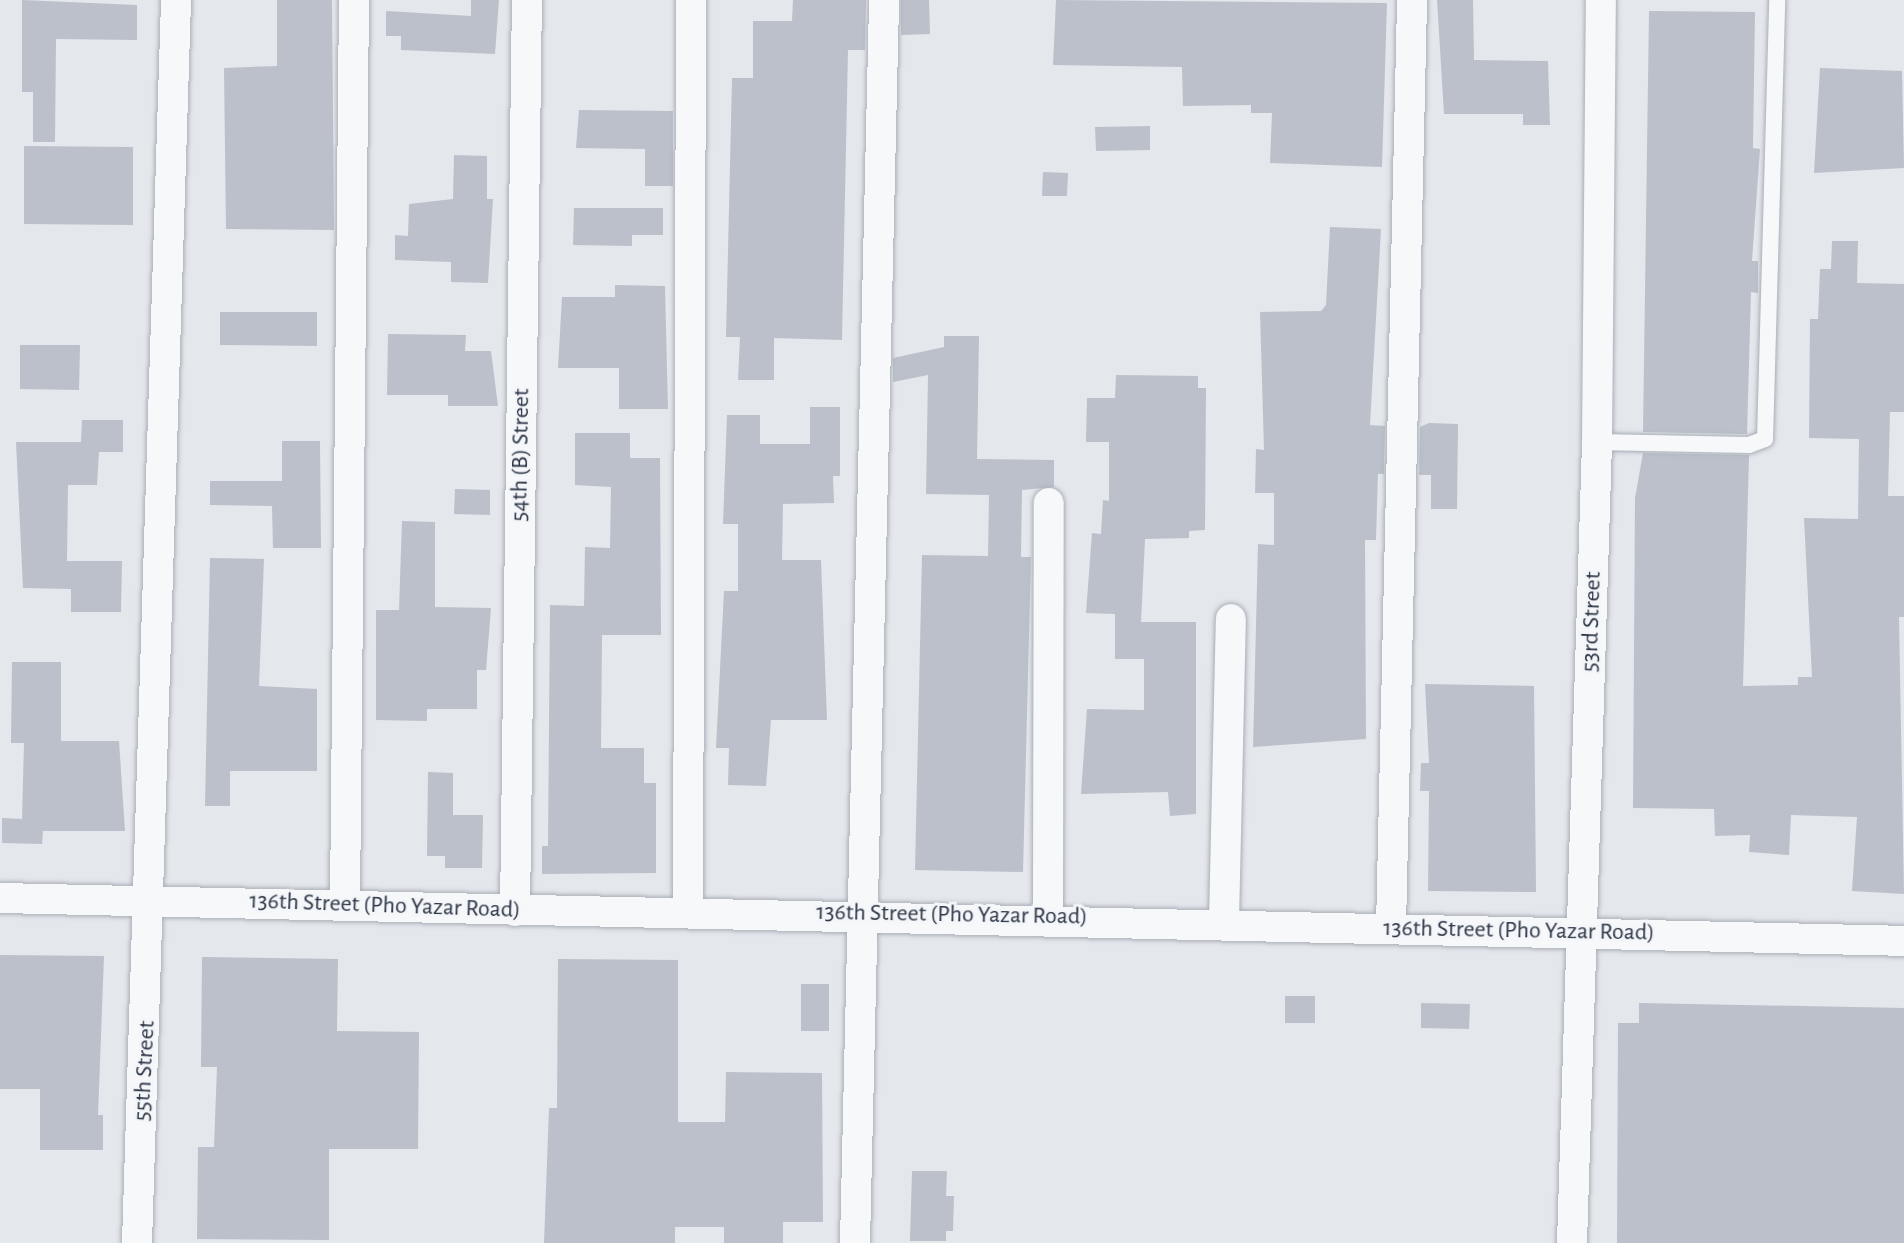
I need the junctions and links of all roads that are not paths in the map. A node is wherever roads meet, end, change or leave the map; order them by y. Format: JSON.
{"nodes":[{"id":1,"x":176,"y":0,"type":"edge"},
{"id":2,"x":354,"y":0,"type":"edge"},
{"id":3,"x":527,"y":0,"type":"edge"},
{"id":4,"x":691,"y":0,"type":"edge"},
{"id":5,"x":884,"y":0,"type":"edge"},
{"id":6,"x":1412,"y":0,"type":"edge"},
{"id":7,"x":1601,"y":0,"type":"edge"},
{"id":8,"x":1777,"y":0,"type":"edge"},
{"id":9,"x":1597,"y":442,"type":"junction"},
{"id":10,"x":1049,"y":503,"type":"dead end"},
{"id":11,"x":1231,"y":620,"type":"dead end"},
{"id":12,"x":0,"y":898,"type":"edge"},
{"id":13,"x":152,"y":899,"type":"junction"},
{"id":14,"x":345,"y":902,"type":"junction"},
{"id":15,"x":688,"y":909,"type":"junction"},
{"id":16,"x":515,"y":911,"type":"junction"},
{"id":17,"x":863,"y":913,"type":"junction"},
{"id":18,"x":1048,"y":917,"type":"junction"},
{"id":19,"x":1224,"y":921,"type":"junction"},
{"id":20,"x":1391,"y":928,"type":"junction"},
{"id":21,"x":1584,"y":932,"type":"junction"},
{"id":22,"x":1904,"y":941,"type":"edge"},
{"id":23,"x":137,"y":1243,"type":"edge"},
{"id":24,"x":855,"y":1243,"type":"edge"},
{"id":25,"x":1572,"y":1243,"type":"edge"}],
"edges":[{"from":1,"to":13,"type":"street","name":"55th Street"},
{"from":2,"to":14,"type":"street"},
{"from":3,"to":16,"type":"street","name":"54th (B) Street"},
{"from":4,"to":15,"type":"street"},
{"from":5,"to":17,"type":"street"},
{"from":6,"to":20,"type":"street"},
{"from":7,"to":9,"type":"street","name":"53rd Street"},
{"from":8,"to":9,"type":"lane"},
{"from":9,"to":21,"type":"street","name":"53rd Street"},
{"from":10,"to":18,"type":"street"},
{"from":11,"to":19,"type":"street"},
{"from":12,"to":13,"type":"street","name":"136th Street (Pho Yazar Road)"},
{"from":13,"to":14,"type":"street","name":"136th Street (Pho Yazar Road)"},
{"from":13,"to":23,"type":"street","name":"55th Street"},
{"from":14,"to":16,"type":"street","name":"136th Street (Pho Yazar Road)"},
{"from":15,"to":16,"type":"street","name":"136th Street (Pho Yazar Road)"},
{"from":15,"to":17,"type":"street","name":"136th Street (Pho Yazar Road)"},
{"from":17,"to":18,"type":"street","name":"136th Street (Pho Yazar Road)"},
{"from":17,"to":24,"type":"street"},
{"from":18,"to":19,"type":"street","name":"136th Street (Pho Yazar Road)"},
{"from":19,"to":20,"type":"street","name":"136th Street (Pho Yazar Road)"},
{"from":20,"to":21,"type":"street","name":"136th Street (Pho Yazar Road)"},
{"from":21,"to":22,"type":"street","name":"136th Street (Pho Yazar Road)"},
{"from":21,"to":25,"type":"street","name":"53rd Street"}]}
